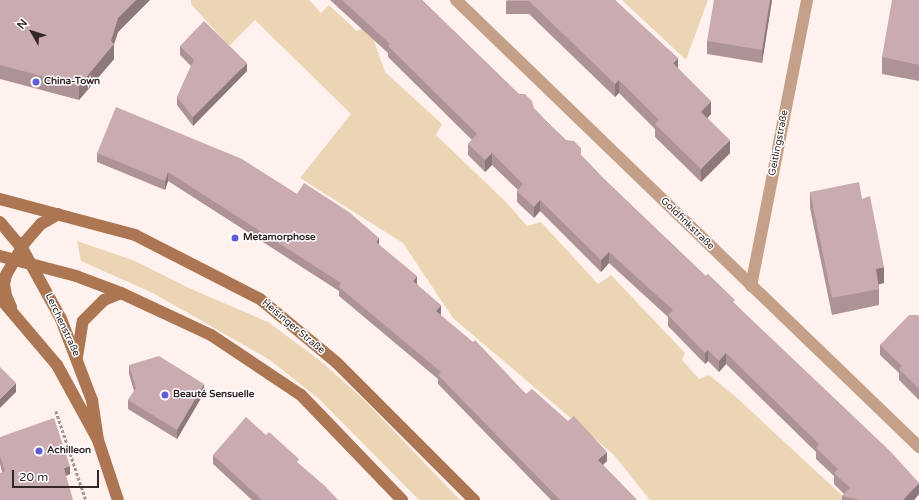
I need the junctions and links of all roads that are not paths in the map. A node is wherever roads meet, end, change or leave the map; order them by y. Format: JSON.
{"nodes":[{"id":1,"x":456,"y":0,"type":"edge"},
{"id":2,"x":807,"y":0,"type":"edge"},
{"id":3,"x":0,"y":199,"type":"edge"},
{"id":4,"x":58,"y":214,"type":"junction"},
{"id":5,"x":0,"y":222,"type":"edge"},
{"id":6,"x":24,"y":244,"type":"junction"},
{"id":7,"x":0,"y":256,"type":"edge"},
{"id":8,"x":14,"y":259,"type":"junction"},
{"id":9,"x":32,"y":263,"type":"junction"},
{"id":10,"x":751,"y":286,"type":"junction"},
{"id":11,"x":121,"y":293,"type":"junction"},
{"id":12,"x":0,"y":298,"type":"edge"},
{"id":13,"x":14,"y":312,"type":"junction"},
{"id":14,"x":77,"y":357,"type":"junction"},
{"id":15,"x":98,"y":440,"type":"junction"},
{"id":16,"x":919,"y":447,"type":"edge"},
{"id":17,"x":118,"y":500,"type":"edge"},
{"id":18,"x":402,"y":500,"type":"edge"},
{"id":19,"x":474,"y":500,"type":"edge"}],
"edges":[{"from":1,"to":10,"type":"street","name":"Goldfinkstraße"},
{"from":2,"to":10,"type":"street","name":"Geitlingstraße"},
{"from":3,"to":4,"type":"main road","name":"Heisinger Straße"},
{"from":4,"to":6,"type":"main road"},
{"from":4,"to":19,"type":"main road","name":"Heisinger Straße"},
{"from":5,"to":6,"type":"main road","name":"Lerchenstraße"},
{"from":6,"to":8,"type":"main road"},
{"from":6,"to":9,"type":"main road","name":"Lerchenstraße"},
{"from":7,"to":8,"type":"main road"},
{"from":8,"to":9,"type":"main road"},
{"from":8,"to":13,"type":"main road"},
{"from":9,"to":11,"type":"main road"},
{"from":9,"to":14,"type":"main road","name":"Lerchenstraße"},
{"from":10,"to":16,"type":"street","name":"Goldfinkstraße"},
{"from":11,"to":14,"type":"main road"},
{"from":11,"to":18,"type":"main road"},
{"from":12,"to":13,"type":"main road","name":"Lerchenstraße"},
{"from":13,"to":15,"type":"main road","name":"Lerchenstraße"},
{"from":14,"to":15,"type":"main road","name":"Lerchenstraße"},
{"from":15,"to":17,"type":"main road","name":"Lerchenstraße"}]}
